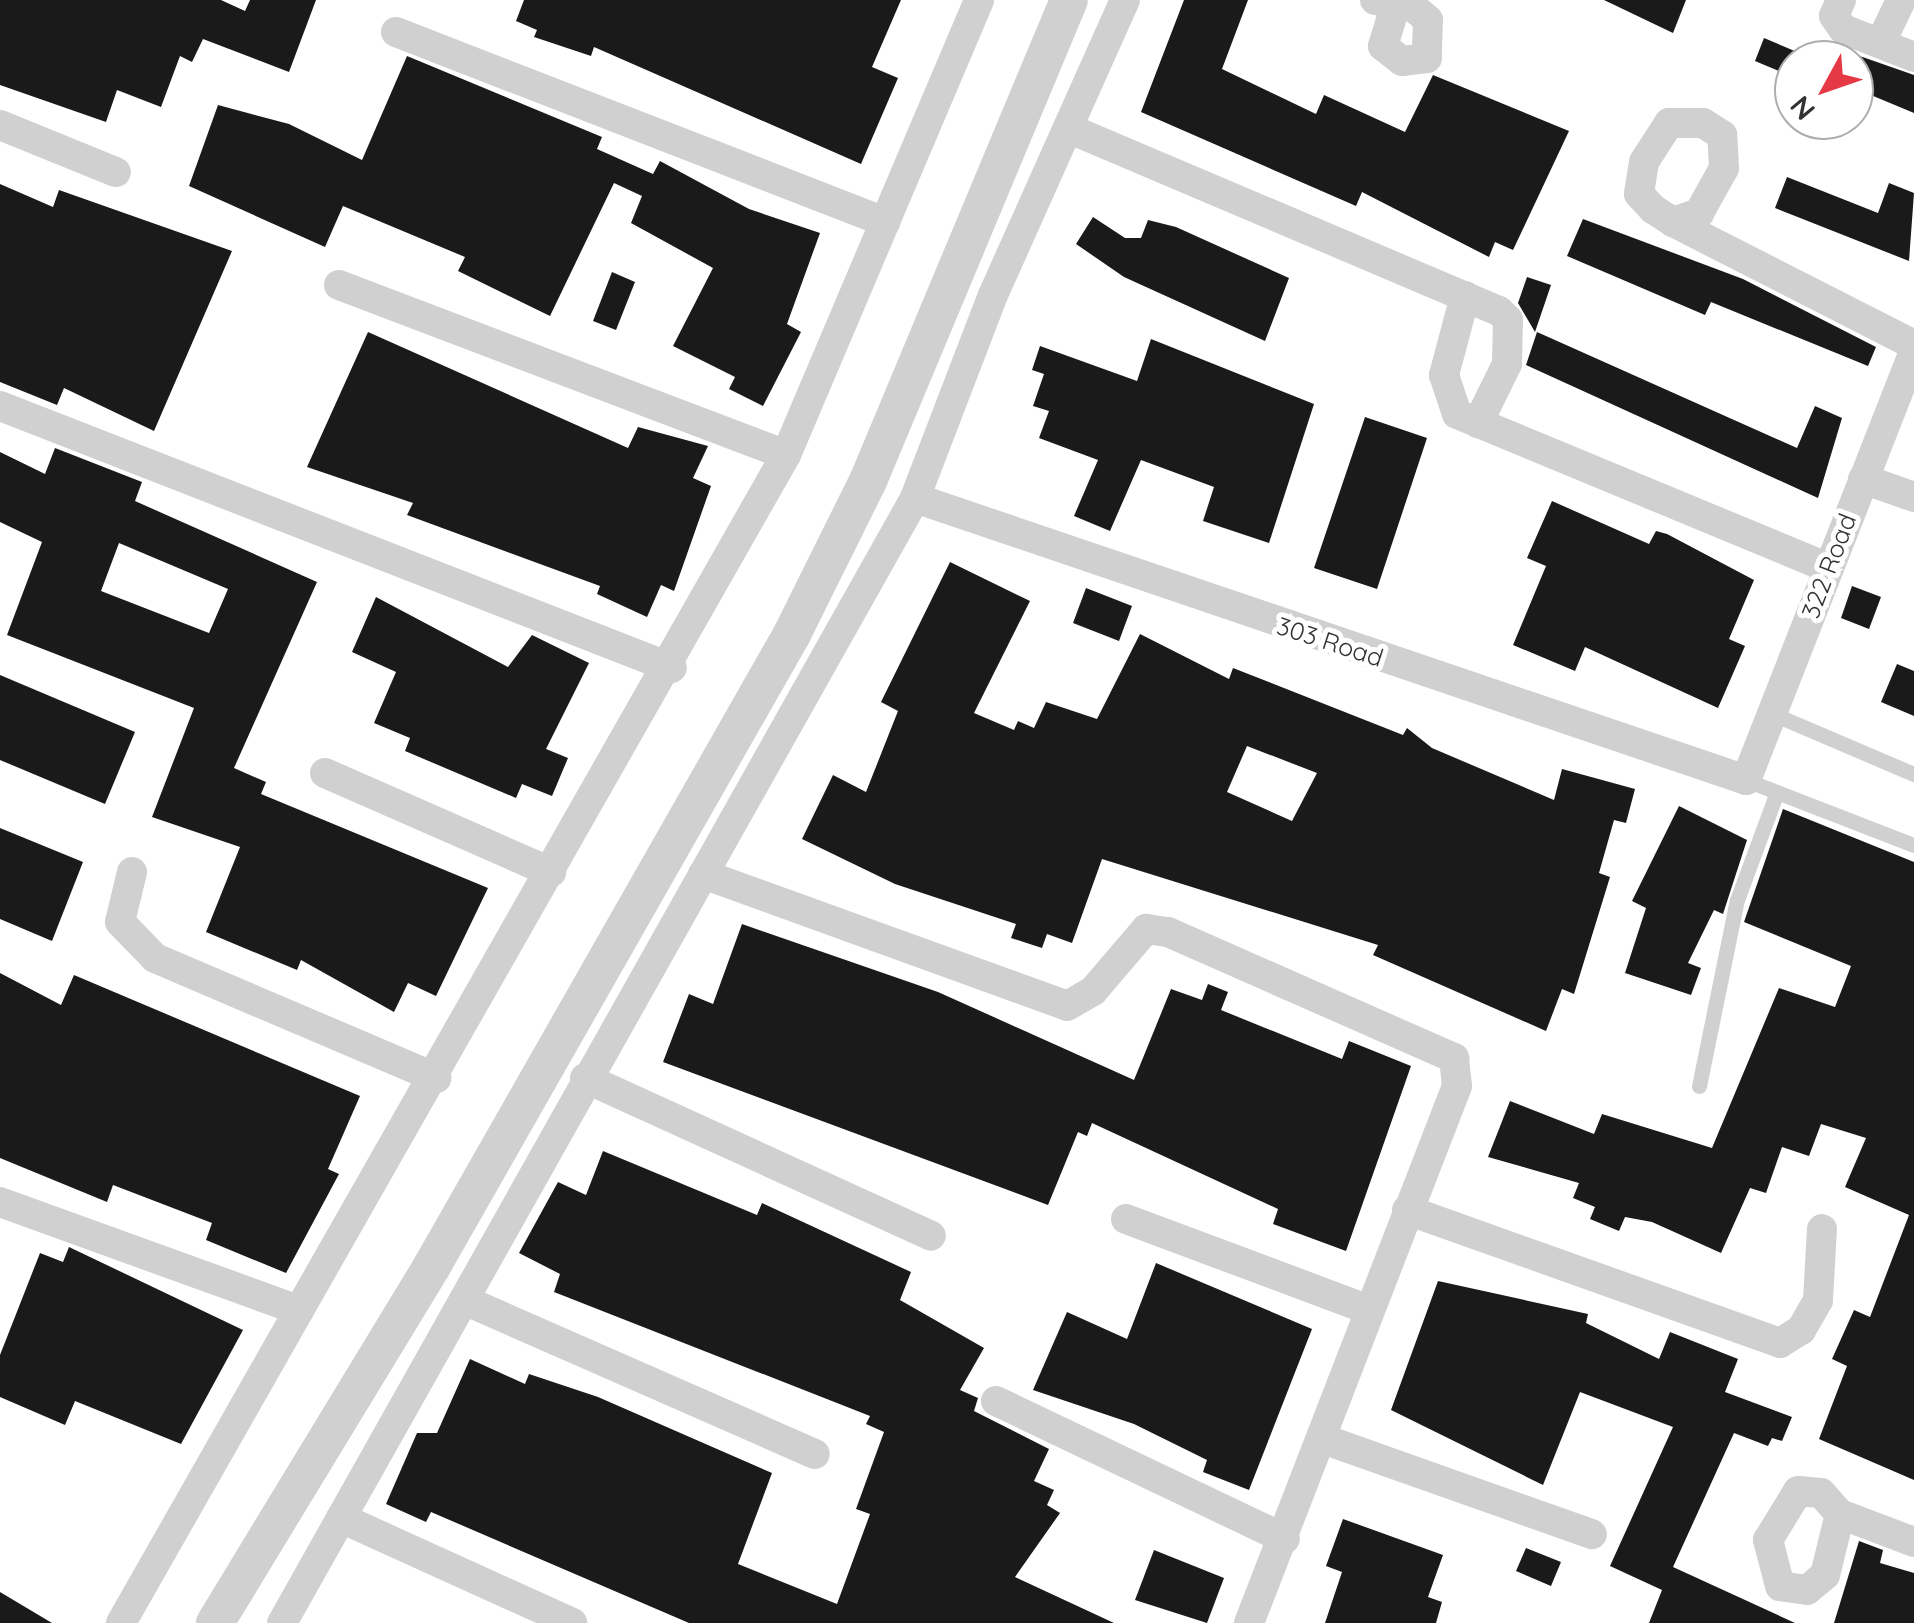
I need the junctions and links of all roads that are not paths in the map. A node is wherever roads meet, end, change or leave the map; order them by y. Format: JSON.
{"nodes":[{"id":1,"x":979,"y":0,"type":"edge"},
{"id":2,"x":1069,"y":0,"type":"edge"},
{"id":3,"x":1125,"y":0,"type":"edge"},
{"id":4,"x":1841,"y":0,"type":"edge"},
{"id":5,"x":1901,"y":0,"type":"edge"},
{"id":6,"x":396,"y":32,"type":"dead end"},
{"id":7,"x":1881,"y":42,"type":"junction"},
{"id":8,"x":1914,"y":57,"type":"edge"},
{"id":9,"x":0,"y":125,"type":"edge"},
{"id":10,"x":1070,"y":128,"type":"junction"},
{"id":11,"x":116,"y":172,"type":"dead end"},
{"id":12,"x":885,"y":222,"type":"junction"},
{"id":13,"x":1673,"y":222,"type":"dead end"},
{"id":14,"x":339,"y":285,"type":"dead end"},
{"id":15,"x":1465,"y":296,"type":"junction"},
{"id":16,"x":1914,"y":345,"type":"edge"},
{"id":17,"x":1914,"y":352,"type":"edge"},
{"id":18,"x":0,"y":406,"type":"edge"},
{"id":19,"x":1478,"y":423,"type":"junction"},
{"id":20,"x":786,"y":455,"type":"junction"},
{"id":21,"x":1863,"y":479,"type":"junction"},
{"id":22,"x":915,"y":498,"type":"junction"},
{"id":23,"x":1914,"y":498,"type":"edge"},
{"id":24,"x":1827,"y":568,"type":"junction"},
{"id":25,"x":672,"y":668,"type":"junction"},
{"id":26,"x":1773,"y":714,"type":"junction"},
{"id":27,"x":325,"y":773,"type":"dead end"},
{"id":28,"x":1914,"y":774,"type":"edge"},
{"id":29,"x":1746,"y":780,"type":"junction"},
{"id":30,"x":1777,"y":792,"type":"junction"},
{"id":31,"x":1914,"y":845,"type":"edge"},
{"id":32,"x":132,"y":872,"type":"dead end"},
{"id":33,"x":551,"y":872,"type":"junction"},
{"id":34,"x":703,"y":874,"type":"junction"},
{"id":35,"x":436,"y":1078,"type":"junction"},
{"id":36,"x":585,"y":1078,"type":"junction"},
{"id":37,"x":1700,"y":1086,"type":"dead end"},
{"id":38,"x":0,"y":1202,"type":"edge"},
{"id":39,"x":1406,"y":1210,"type":"junction"},
{"id":40,"x":1126,"y":1219,"type":"dead end"},
{"id":41,"x":1822,"y":1229,"type":"dead end"},
{"id":42,"x":931,"y":1236,"type":"dead end"},
{"id":43,"x":464,"y":1300,"type":"junction"},
{"id":44,"x":299,"y":1310,"type":"junction"},
{"id":45,"x":1369,"y":1310,"type":"junction"},
{"id":46,"x":996,"y":1401,"type":"dead end"},
{"id":47,"x":1326,"y":1440,"type":"junction"},
{"id":48,"x":815,"y":1454,"type":"dead end"},
{"id":49,"x":1840,"y":1514,"type":"dead end"},
{"id":50,"x":341,"y":1518,"type":"junction"},
{"id":51,"x":1592,"y":1534,"type":"dead end"},
{"id":52,"x":1285,"y":1539,"type":"junction"},
{"id":53,"x":1914,"y":1542,"type":"edge"},
{"id":54,"x":121,"y":1623,"type":"edge"},
{"id":55,"x":216,"y":1623,"type":"edge"},
{"id":56,"x":282,"y":1623,"type":"edge"},
{"id":57,"x":572,"y":1623,"type":"edge"},
{"id":58,"x":1249,"y":1623,"type":"edge"}],
"edges":[{"from":1,"to":12,"type":"street"},
{"from":2,"to":55,"type":"street"},
{"from":3,"to":10,"type":"street"},
{"from":4,"to":7,"type":"street"},
{"from":5,"to":7,"type":"street"},
{"from":6,"to":12,"type":"street"},
{"from":7,"to":8,"type":"street"},
{"from":9,"to":11,"type":"street"},
{"from":10,"to":15,"type":"street"},
{"from":10,"to":22,"type":"street"},
{"from":12,"to":20,"type":"street"},
{"from":13,"to":16,"type":"street"},
{"from":14,"to":20,"type":"street"},
{"from":15,"to":19,"type":"street"},
{"from":15,"to":19,"type":"street"},
{"from":17,"to":21,"type":"street","name":"322 Road"},
{"from":18,"to":25,"type":"street"},
{"from":19,"to":24,"type":"street"},
{"from":20,"to":25,"type":"street"},
{"from":21,"to":23,"type":"street"},
{"from":21,"to":24,"type":"street","name":"322 Road"},
{"from":22,"to":29,"type":"street","name":"303 Road"},
{"from":22,"to":34,"type":"street"},
{"from":24,"to":26,"type":"street","name":"322 Road"},
{"from":25,"to":33,"type":"street"},
{"from":26,"to":28,"type":"lane"},
{"from":26,"to":29,"type":"street","name":"322 Road"},
{"from":27,"to":33,"type":"street"},
{"from":29,"to":30,"type":"lane"},
{"from":30,"to":31,"type":"lane"},
{"from":30,"to":37,"type":"lane"},
{"from":32,"to":35,"type":"street"},
{"from":33,"to":35,"type":"street"},
{"from":34,"to":36,"type":"street"},
{"from":34,"to":39,"type":"street"},
{"from":35,"to":44,"type":"street"},
{"from":36,"to":42,"type":"street"},
{"from":36,"to":43,"type":"street"},
{"from":38,"to":44,"type":"street"},
{"from":39,"to":41,"type":"street"},
{"from":39,"to":45,"type":"street"},
{"from":40,"to":45,"type":"street"},
{"from":43,"to":48,"type":"street"},
{"from":43,"to":50,"type":"street"},
{"from":44,"to":54,"type":"street"},
{"from":45,"to":47,"type":"street"},
{"from":46,"to":52,"type":"street"},
{"from":47,"to":51,"type":"street"},
{"from":47,"to":52,"type":"street"},
{"from":49,"to":53,"type":"street"},
{"from":50,"to":56,"type":"street"},
{"from":50,"to":57,"type":"street"},
{"from":52,"to":58,"type":"street"}]}
